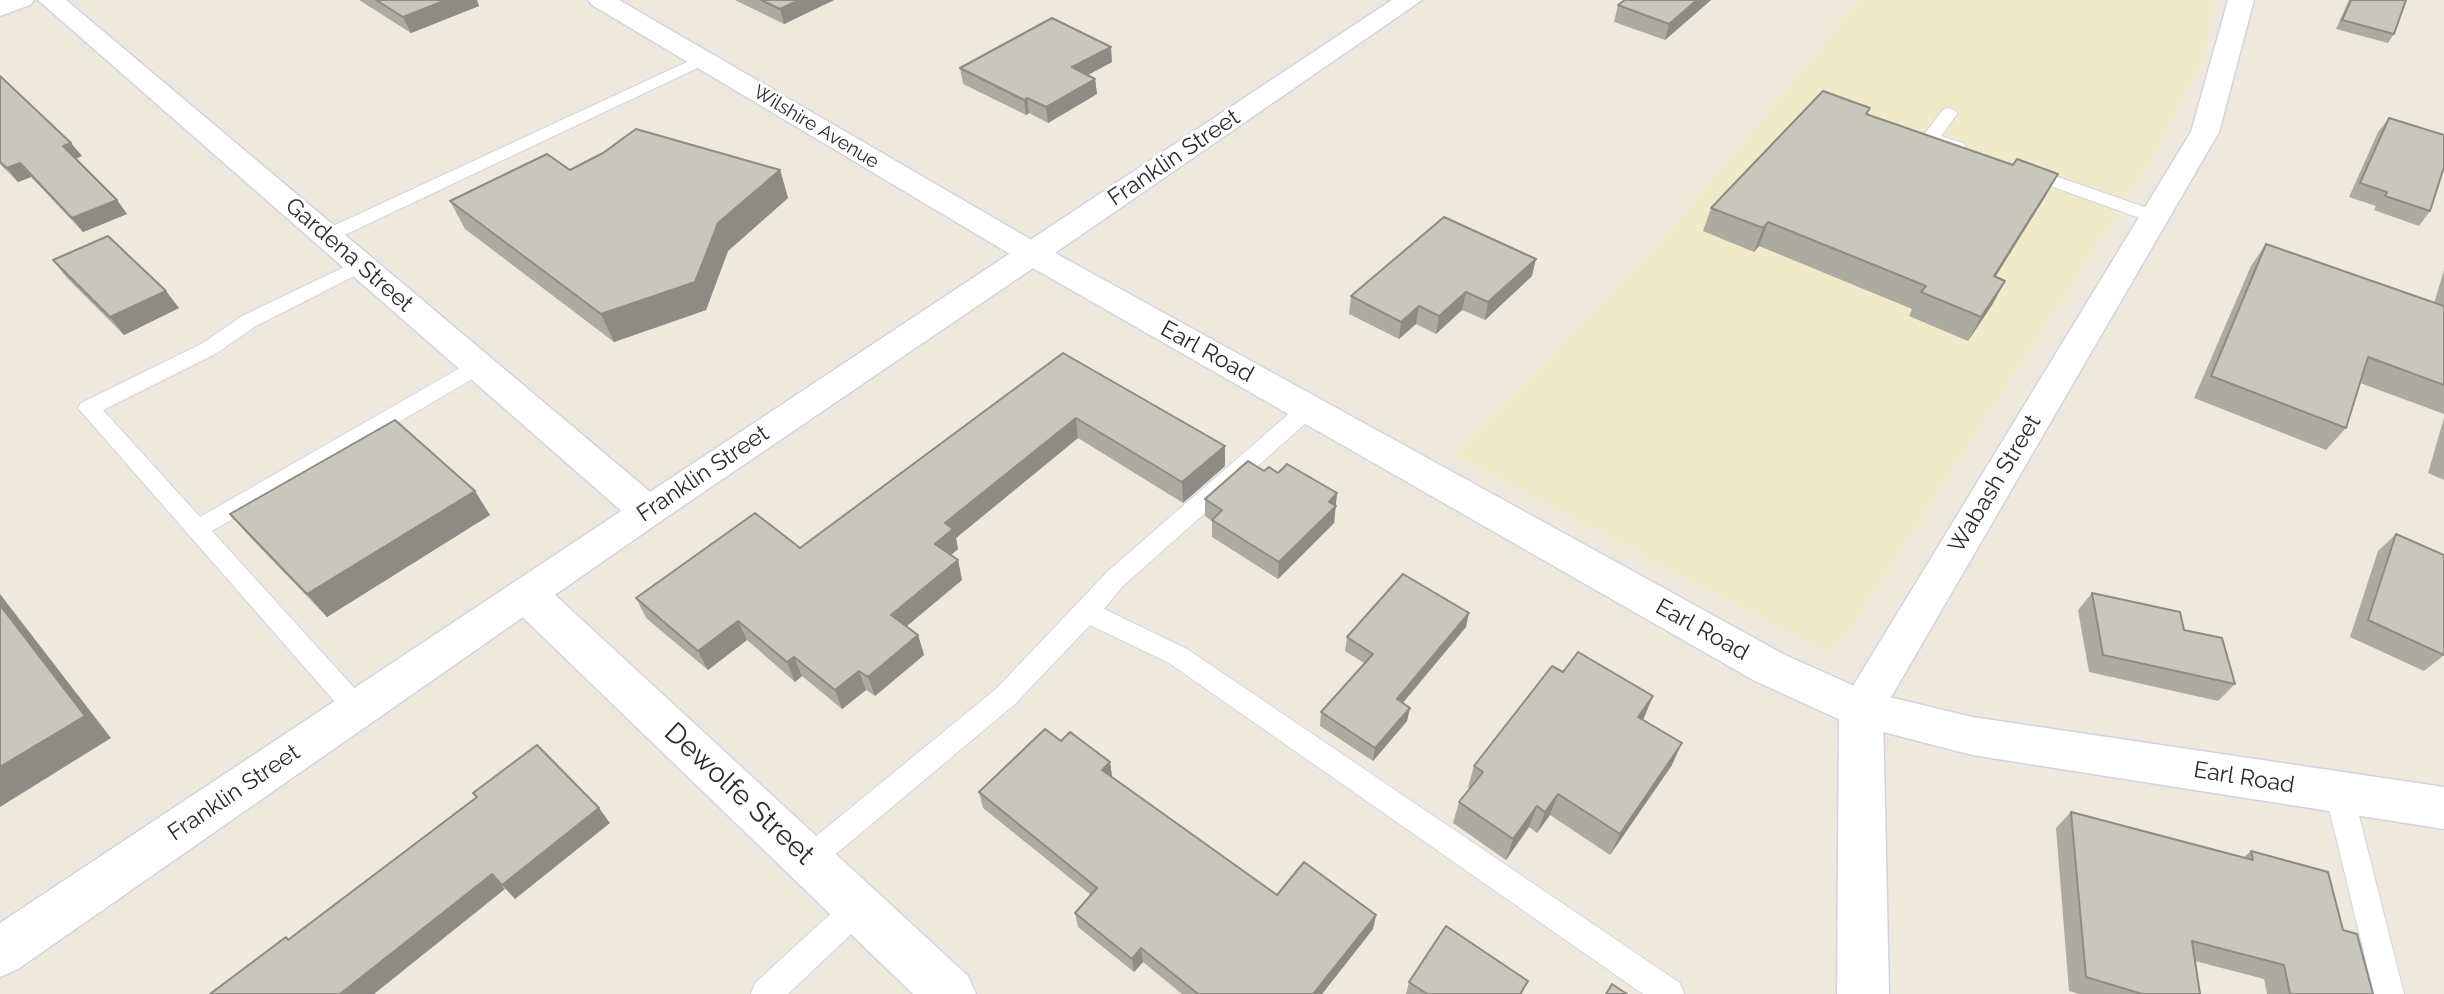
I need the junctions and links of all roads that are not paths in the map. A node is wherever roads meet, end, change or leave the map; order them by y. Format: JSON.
{"nodes":[{"id":1,"x":21,"y":0,"type":"edge"},
{"id":2,"x":51,"y":0,"type":"edge"},
{"id":3,"x":601,"y":0,"type":"edge"},
{"id":4,"x":1409,"y":0,"type":"edge"},
{"id":5,"x":2241,"y":0,"type":"edge"},
{"id":6,"x":0,"y":8,"type":"edge"},
{"id":7,"x":702,"y":60,"type":"junction"},
{"id":8,"x":1950,"y":113,"type":"dead end"},
{"id":9,"x":1970,"y":152,"type":"edge"},
{"id":10,"x":2010,"y":166,"type":"edge"},
{"id":11,"x":2155,"y":217,"type":"junction"},
{"id":12,"x":327,"y":236,"type":"junction"},
{"id":13,"x":1031,"y":253,"type":"junction"},
{"id":14,"x":361,"y":265,"type":"junction"},
{"id":15,"x":479,"y":366,"type":"junction"},
{"id":16,"x":1308,"y":409,"type":"junction"},
{"id":17,"x":648,"y":511,"type":"junction"},
{"id":18,"x":197,"y":529,"type":"junction"},
{"id":19,"x":527,"y":595,"type":"junction"},
{"id":20,"x":1087,"y":612,"type":"junction"},
{"id":21,"x":1861,"y":709,"type":"junction"},
{"id":22,"x":358,"y":710,"type":"junction"},
{"id":23,"x":2339,"y":792,"type":"junction"},
{"id":24,"x":2444,"y":808,"type":"edge"},
{"id":25,"x":808,"y":860,"type":"junction"},
{"id":26,"x":859,"y":908,"type":"junction"},
{"id":27,"x":0,"y":952,"type":"edge"},
{"id":28,"x":766,"y":994,"type":"edge"},
{"id":29,"x":950,"y":994,"type":"edge"},
{"id":30,"x":1669,"y":994,"type":"edge"},
{"id":31,"x":1863,"y":994,"type":"edge"},
{"id":32,"x":2389,"y":994,"type":"edge"}],
"edges":[{"from":1,"to":6,"type":"street"},
{"from":2,"to":12,"type":"street","name":"Gardena Street"},
{"from":3,"to":7,"type":"street","name":"Wilshire Avenue"},
{"from":4,"to":13,"type":"street","name":"Franklin Street"},
{"from":5,"to":11,"type":"street","name":"Wabash Street"},
{"from":7,"to":12,"type":"lane"},
{"from":7,"to":13,"type":"street","name":"Wilshire Avenue"},
{"from":8,"to":9,"type":"lane"},
{"from":10,"to":11,"type":"lane"},
{"from":11,"to":21,"type":"street","name":"Wabash Street"},
{"from":12,"to":14,"type":"street","name":"Gardena Street"},
{"from":13,"to":16,"type":"street","name":"Earl Road"},
{"from":13,"to":17,"type":"street","name":"Franklin Street"},
{"from":14,"to":15,"type":"street","name":"Gardena Street"},
{"from":14,"to":18,"type":"lane"},
{"from":15,"to":17,"type":"street","name":"Gardena Street"},
{"from":15,"to":18,"type":"lane"},
{"from":16,"to":20,"type":"lane"},
{"from":16,"to":21,"type":"street","name":"Earl Road"},
{"from":17,"to":19,"type":"street","name":"Franklin Street"},
{"from":18,"to":22,"type":"lane"},
{"from":19,"to":22,"type":"street","name":"Franklin Street"},
{"from":19,"to":25,"type":"street","name":"Dewolfe Street"},
{"from":20,"to":25,"type":"lane"},
{"from":20,"to":30,"type":"lane"},
{"from":21,"to":23,"type":"street","name":"Earl Road"},
{"from":21,"to":31,"type":"street"},
{"from":22,"to":27,"type":"street","name":"Franklin Street"},
{"from":23,"to":24,"type":"street","name":"Earl Road"},
{"from":23,"to":32,"type":"lane"},
{"from":25,"to":26,"type":"street","name":"Dewolfe Street"},
{"from":26,"to":28,"type":"lane"},
{"from":26,"to":29,"type":"street","name":"Dewolfe Street"}]}
